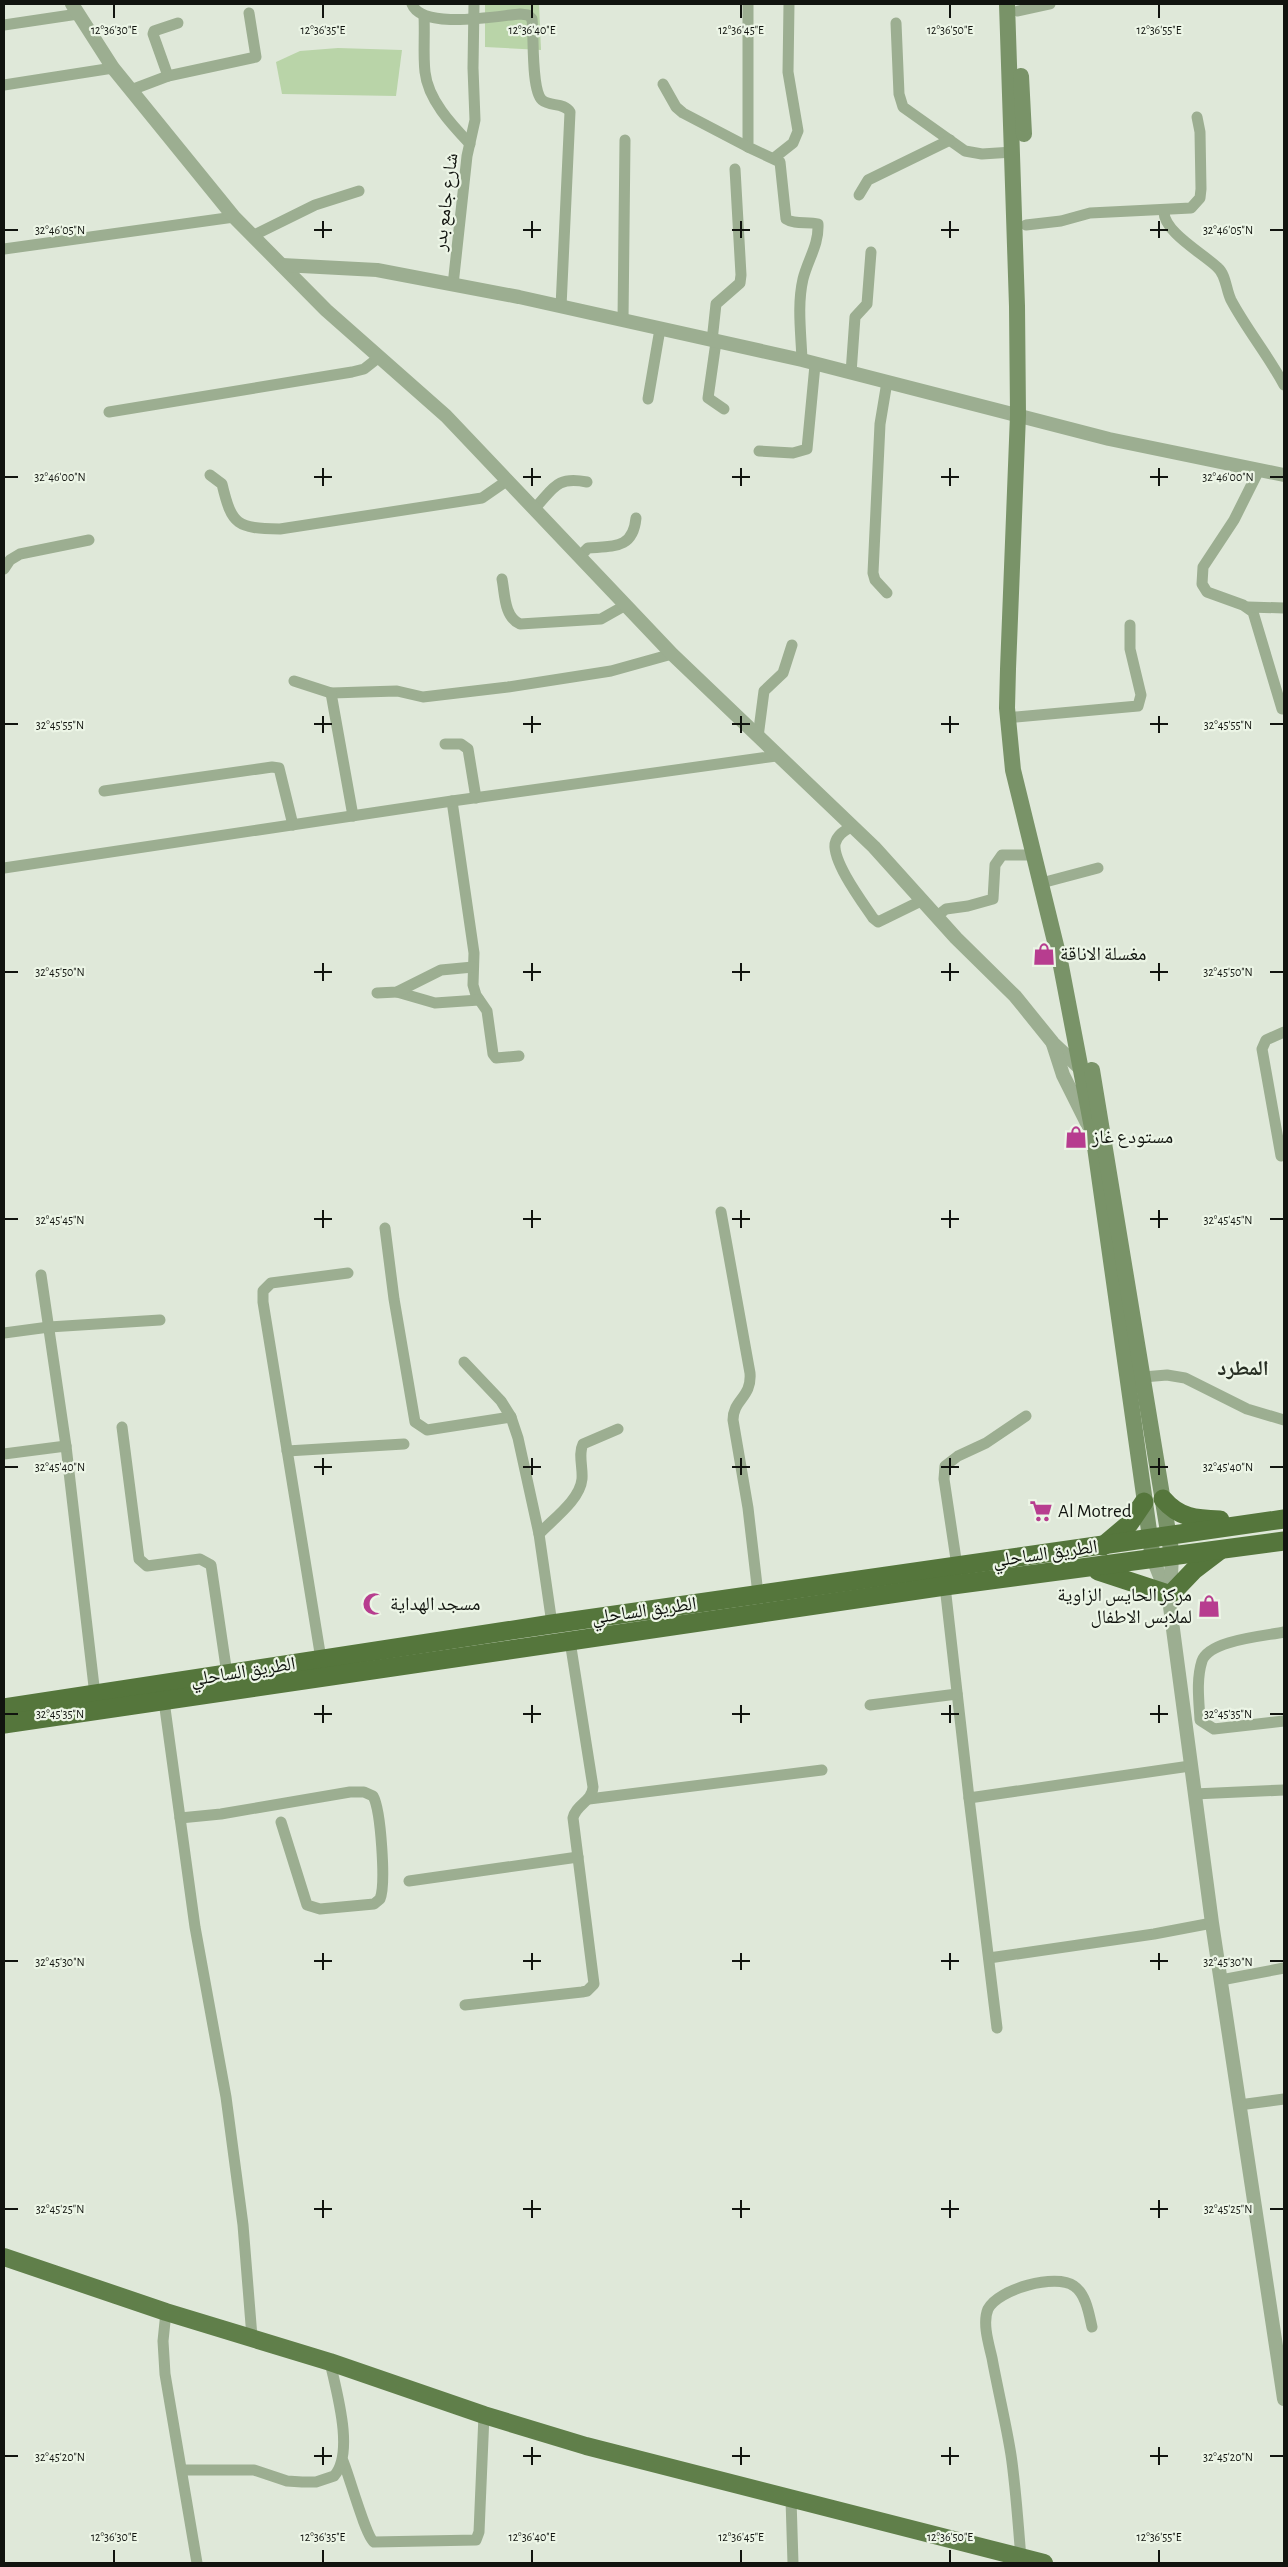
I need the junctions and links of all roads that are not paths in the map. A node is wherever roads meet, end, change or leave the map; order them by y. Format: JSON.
{"nodes":[{"id":1,"x":412,"y":4,"type":"edge"},
{"id":2,"x":474,"y":4,"type":"edge"},
{"id":3,"x":748,"y":4,"type":"edge"},
{"id":4,"x":789,"y":4,"type":"edge"},
{"id":5,"x":1050,"y":4,"type":"edge"},
{"id":6,"x":1014,"y":6,"type":"edge"},
{"id":7,"x":75,"y":9,"type":"edge"},
{"id":8,"x":249,"y":13,"type":"dead end"},
{"id":9,"x":424,"y":16,"type":"junction"},
{"id":10,"x":474,"y":18,"type":"junction"},
{"id":11,"x":178,"y":23,"type":"dead end"},
{"id":12,"x":896,"y":23,"type":"dead end"},
{"id":13,"x":4,"y":25,"type":"edge"},
{"id":14,"x":113,"y":68,"type":"junction"},
{"id":15,"x":168,"y":76,"type":"junction"},
{"id":16,"x":4,"y":84,"type":"edge"},
{"id":17,"x":663,"y":84,"type":"dead end"},
{"id":18,"x":131,"y":90,"type":"junction"},
{"id":19,"x":1197,"y":117,"type":"dead end"},
{"id":20,"x":625,"y":140,"type":"dead end"},
{"id":21,"x":950,"y":140,"type":"junction"},
{"id":22,"x":470,"y":144,"type":"junction"},
{"id":23,"x":748,"y":147,"type":"junction"},
{"id":24,"x":1013,"y":152,"type":"junction"},
{"id":25,"x":774,"y":158,"type":"junction"},
{"id":26,"x":735,"y":169,"type":"dead end"},
{"id":27,"x":360,"y":191,"type":"dead end"},
{"id":28,"x":859,"y":196,"type":"dead end"},
{"id":29,"x":1164,"y":211,"type":"junction"},
{"id":30,"x":234,"y":217,"type":"junction"},
{"id":31,"x":1026,"y":225,"type":"junction"},
{"id":32,"x":252,"y":236,"type":"junction"},
{"id":33,"x":4,"y":249,"type":"edge"},
{"id":34,"x":871,"y":252,"type":"dead end"},
{"id":35,"x":282,"y":265,"type":"junction"},
{"id":36,"x":453,"y":285,"type":"junction"},
{"id":37,"x":562,"y":307,"type":"junction"},
{"id":38,"x":623,"y":321,"type":"junction"},
{"id":39,"x":660,"y":329,"type":"junction"},
{"id":40,"x":714,"y":341,"type":"junction"},
{"id":41,"x":378,"y":358,"type":"junction"},
{"id":42,"x":808,"y":362,"type":"junction"},
{"id":43,"x":852,"y":373,"type":"junction"},
{"id":44,"x":888,"y":382,"type":"junction"},
{"id":45,"x":1284,"y":385,"type":"edge"},
{"id":46,"x":648,"y":399,"type":"dead end"},
{"id":47,"x":724,"y":408,"type":"dead end"},
{"id":48,"x":109,"y":412,"type":"dead end"},
{"id":49,"x":1023,"y":416,"type":"junction"},
{"id":50,"x":759,"y":451,"type":"dead end"},
{"id":51,"x":1259,"y":470,"type":"junction"},
{"id":52,"x":210,"y":475,"type":"dead end"},
{"id":53,"x":1284,"y":475,"type":"edge"},
{"id":54,"x":508,"y":480,"type":"junction"},
{"id":55,"x":587,"y":482,"type":"dead end"},
{"id":56,"x":535,"y":508,"type":"junction"},
{"id":57,"x":636,"y":518,"type":"dead end"},
{"id":58,"x":89,"y":540,"type":"dead end"},
{"id":59,"x":580,"y":556,"type":"junction"},
{"id":60,"x":4,"y":569,"type":"edge"},
{"id":61,"x":502,"y":579,"type":"dead end"},
{"id":62,"x":887,"y":593,"type":"dead end"},
{"id":63,"x":624,"y":606,"type":"junction"},
{"id":64,"x":1248,"y":608,"type":"junction"},
{"id":65,"x":1284,"y":608,"type":"edge"},
{"id":66,"x":1130,"y":625,"type":"dead end"},
{"id":67,"x":792,"y":644,"type":"dead end"},
{"id":68,"x":672,"y":654,"type":"junction"},
{"id":69,"x":1012,"y":669,"type":"junction"},
{"id":70,"x":294,"y":681,"type":"dead end"},
{"id":71,"x":332,"y":693,"type":"junction"},
{"id":72,"x":1282,"y":709,"type":"dead end"},
{"id":73,"x":1016,"y":717,"type":"junction"},
{"id":74,"x":758,"y":737,"type":"junction"},
{"id":75,"x":445,"y":744,"type":"dead end"},
{"id":76,"x":776,"y":756,"type":"junction"},
{"id":77,"x":104,"y":791,"type":"dead end"},
{"id":78,"x":476,"y":798,"type":"junction"},
{"id":79,"x":452,"y":801,"type":"junction"},
{"id":80,"x":353,"y":816,"type":"junction"},
{"id":81,"x":293,"y":825,"type":"junction"},
{"id":82,"x":851,"y":827,"type":"junction"},
{"id":83,"x":1033,"y":855,"type":"junction"},
{"id":84,"x":4,"y":866,"type":"edge"},
{"id":85,"x":1098,"y":868,"type":"dead end"},
{"id":86,"x":1049,"y":881,"type":"junction"},
{"id":87,"x":923,"y":900,"type":"junction"},
{"id":88,"x":937,"y":916,"type":"junction"},
{"id":89,"x":473,"y":968,"type":"junction"},
{"id":90,"x":397,"y":992,"type":"junction"},
{"id":91,"x":377,"y":993,"type":"dead end"},
{"id":92,"x":479,"y":1000,"type":"junction"},
{"id":93,"x":1284,"y":1032,"type":"edge"},
{"id":94,"x":1052,"y":1043,"type":"junction"},
{"id":95,"x":518,"y":1056,"type":"dead end"},
{"id":96,"x":1088,"y":1074,"type":"junction"},
{"id":97,"x":1094,"y":1133,"type":"junction"},
{"id":98,"x":1281,"y":1156,"type":"dead end"},
{"id":99,"x":721,"y":1212,"type":"dead end"},
{"id":100,"x":385,"y":1228,"type":"dead end"},
{"id":101,"x":348,"y":1273,"type":"dead end"},
{"id":102,"x":41,"y":1276,"type":"dead end"},
{"id":103,"x":160,"y":1320,"type":"dead end"},
{"id":104,"x":49,"y":1327,"type":"junction"},
{"id":105,"x":4,"y":1333,"type":"edge"},
{"id":106,"x":464,"y":1362,"type":"dead end"},
{"id":107,"x":1143,"y":1377,"type":"junction"},
{"id":108,"x":1026,"y":1416,"type":"dead end"},
{"id":109,"x":511,"y":1417,"type":"junction"},
{"id":110,"x":1284,"y":1420,"type":"edge"},
{"id":111,"x":122,"y":1426,"type":"dead end"},
{"id":112,"x":618,"y":1429,"type":"dead end"},
{"id":113,"x":404,"y":1444,"type":"dead end"},
{"id":114,"x":66,"y":1446,"type":"junction"},
{"id":115,"x":287,"y":1451,"type":"junction"},
{"id":116,"x":4,"y":1454,"type":"edge"},
{"id":117,"x":1164,"y":1499,"type":"junction"},
{"id":118,"x":1144,"y":1502,"type":"junction"},
{"id":119,"x":1284,"y":1519,"type":"edge"},
{"id":120,"x":1243,"y":1525,"type":"junction"},
{"id":121,"x":539,"y":1534,"type":"junction"},
{"id":122,"x":1170,"y":1536,"type":"junction"},
{"id":123,"x":1149,"y":1540,"type":"junction"},
{"id":124,"x":1284,"y":1541,"type":"edge"},
{"id":125,"x":1102,"y":1546,"type":"junction"},
{"id":126,"x":1221,"y":1550,"type":"junction"},
{"id":127,"x":1172,"y":1556,"type":"junction"},
{"id":128,"x":1153,"y":1559,"type":"junction"},
{"id":129,"x":957,"y":1566,"type":"junction"},
{"id":130,"x":1089,"y":1568,"type":"junction"},
{"id":131,"x":945,"y":1586,"type":"junction"},
{"id":132,"x":758,"y":1594,"type":"junction"},
{"id":133,"x":1168,"y":1595,"type":"junction"},
{"id":134,"x":552,"y":1624,"type":"junction"},
{"id":135,"x":1284,"y":1632,"type":"edge"},
{"id":136,"x":570,"y":1641,"type":"junction"},
{"id":137,"x":321,"y":1659,"type":"junction"},
{"id":138,"x":228,"y":1674,"type":"junction"},
{"id":139,"x":957,"y":1694,"type":"junction"},
{"id":140,"x":95,"y":1695,"type":"junction"},
{"id":141,"x":164,"y":1701,"type":"junction"},
{"id":142,"x":870,"y":1705,"type":"dead end"},
{"id":143,"x":4,"y":1708,"type":"edge"},
{"id":144,"x":1284,"y":1721,"type":"edge"},
{"id":145,"x":4,"y":1724,"type":"edge"},
{"id":146,"x":1190,"y":1766,"type":"junction"},
{"id":147,"x":822,"y":1770,"type":"dead end"},
{"id":148,"x":1284,"y":1790,"type":"edge"},
{"id":149,"x":1194,"y":1794,"type":"junction"},
{"id":150,"x":969,"y":1798,"type":"junction"},
{"id":151,"x":589,"y":1799,"type":"junction"},
{"id":152,"x":180,"y":1818,"type":"junction"},
{"id":153,"x":281,"y":1822,"type":"dead end"},
{"id":154,"x":578,"y":1857,"type":"junction"},
{"id":155,"x":409,"y":1881,"type":"dead end"},
{"id":156,"x":1212,"y":1923,"type":"junction"},
{"id":157,"x":989,"y":1958,"type":"junction"},
{"id":158,"x":1284,"y":1968,"type":"edge"},
{"id":159,"x":1221,"y":1980,"type":"junction"},
{"id":160,"x":465,"y":2005,"type":"dead end"},
{"id":161,"x":997,"y":2028,"type":"dead end"},
{"id":162,"x":1284,"y":2099,"type":"edge"},
{"id":163,"x":1239,"y":2105,"type":"junction"},
{"id":164,"x":4,"y":2257,"type":"edge"},
{"id":165,"x":166,"y":2312,"type":"junction"},
{"id":166,"x":1092,"y":2327,"type":"dead end"},
{"id":167,"x":252,"y":2337,"type":"junction"},
{"id":168,"x":330,"y":2362,"type":"junction"},
{"id":169,"x":1284,"y":2399,"type":"edge"},
{"id":170,"x":484,"y":2415,"type":"junction"},
{"id":171,"x":343,"y":2461,"type":"junction"},
{"id":172,"x":182,"y":2470,"type":"junction"},
{"id":173,"x":791,"y":2499,"type":"junction"},
{"id":174,"x":1021,"y":2558,"type":"junction"},
{"id":175,"x":197,"y":2563,"type":"edge"},
{"id":176,"x":793,"y":2563,"type":"edge"},
{"id":177,"x":1044,"y":2563,"type":"edge"}],
"edges":[{"from":1,"to":9,"type":"street"},
{"from":2,"to":10,"type":"street"},
{"from":3,"to":23,"type":"street"},
{"from":4,"to":25,"type":"street"},
{"from":5,"to":6,"type":"street"},
{"from":6,"to":24,"type":"main road"},
{"from":6,"to":31,"type":"main road"},
{"from":7,"to":13,"type":"street"},
{"from":7,"to":14,"type":"street"},
{"from":8,"to":15,"type":"street"},
{"from":9,"to":10,"type":"street"},
{"from":9,"to":22,"type":"street","name":"شارع جامع بدر"},
{"from":10,"to":22,"type":"street"},
{"from":10,"to":37,"type":"street"},
{"from":11,"to":15,"type":"street"},
{"from":12,"to":21,"type":"street"},
{"from":14,"to":16,"type":"street"},
{"from":14,"to":18,"type":"street"},
{"from":15,"to":18,"type":"street"},
{"from":17,"to":23,"type":"street"},
{"from":18,"to":30,"type":"street"},
{"from":19,"to":29,"type":"street"},
{"from":20,"to":38,"type":"street"},
{"from":21,"to":24,"type":"street"},
{"from":21,"to":28,"type":"street"},
{"from":22,"to":36,"type":"street","name":"شارع جامع بدر"},
{"from":23,"to":25,"type":"street"},
{"from":24,"to":49,"type":"main road"},
{"from":25,"to":42,"type":"street"},
{"from":26,"to":40,"type":"street"},
{"from":27,"to":32,"type":"street"},
{"from":29,"to":31,"type":"street"},
{"from":29,"to":45,"type":"street"},
{"from":30,"to":32,"type":"street"},
{"from":30,"to":33,"type":"street"},
{"from":31,"to":49,"type":"main road"},
{"from":32,"to":35,"type":"street"},
{"from":34,"to":43,"type":"street"},
{"from":35,"to":36,"type":"street"},
{"from":35,"to":41,"type":"street"},
{"from":36,"to":37,"type":"street"},
{"from":37,"to":38,"type":"street"},
{"from":38,"to":39,"type":"street"},
{"from":39,"to":40,"type":"street"},
{"from":39,"to":46,"type":"street"},
{"from":40,"to":42,"type":"street"},
{"from":40,"to":47,"type":"street"},
{"from":41,"to":48,"type":"street"},
{"from":41,"to":54,"type":"street"},
{"from":42,"to":43,"type":"street"},
{"from":42,"to":50,"type":"street"},
{"from":43,"to":44,"type":"street"},
{"from":44,"to":49,"type":"street"},
{"from":44,"to":62,"type":"street"},
{"from":49,"to":51,"type":"street"},
{"from":49,"to":69,"type":"main road"},
{"from":51,"to":53,"type":"street"},
{"from":51,"to":64,"type":"street"},
{"from":52,"to":54,"type":"street"},
{"from":54,"to":56,"type":"street"},
{"from":55,"to":56,"type":"street"},
{"from":56,"to":59,"type":"street"},
{"from":57,"to":59,"type":"street"},
{"from":58,"to":60,"type":"street"},
{"from":59,"to":63,"type":"street"},
{"from":61,"to":63,"type":"street"},
{"from":63,"to":68,"type":"street"},
{"from":64,"to":65,"type":"street"},
{"from":64,"to":72,"type":"street"},
{"from":66,"to":73,"type":"street"},
{"from":67,"to":74,"type":"street"},
{"from":68,"to":71,"type":"street"},
{"from":68,"to":74,"type":"street"},
{"from":69,"to":73,"type":"main road"},
{"from":69,"to":83,"type":"main road"},
{"from":70,"to":71,"type":"street"},
{"from":71,"to":80,"type":"street"},
{"from":73,"to":86,"type":"main road"},
{"from":74,"to":76,"type":"street"},
{"from":75,"to":78,"type":"street"},
{"from":76,"to":78,"type":"street"},
{"from":76,"to":82,"type":"street"},
{"from":77,"to":81,"type":"street"},
{"from":78,"to":79,"type":"street"},
{"from":79,"to":80,"type":"street"},
{"from":79,"to":89,"type":"street"},
{"from":80,"to":81,"type":"street"},
{"from":81,"to":84,"type":"street"},
{"from":82,"to":87,"type":"street"},
{"from":82,"to":87,"type":"street"},
{"from":83,"to":88,"type":"street"},
{"from":83,"to":96,"type":"main road"},
{"from":85,"to":86,"type":"street"},
{"from":86,"to":96,"type":"main road"},
{"from":87,"to":88,"type":"street"},
{"from":88,"to":94,"type":"street"},
{"from":89,"to":90,"type":"street"},
{"from":89,"to":92,"type":"street"},
{"from":90,"to":91,"type":"street"},
{"from":90,"to":92,"type":"street"},
{"from":92,"to":95,"type":"street"},
{"from":93,"to":98,"type":"street"},
{"from":94,"to":96,"type":"street"},
{"from":94,"to":97,"type":"street"},
{"from":96,"to":97,"type":"main road"},
{"from":96,"to":107,"type":"main road"},
{"from":97,"to":118,"type":"main road"},
{"from":99,"to":132,"type":"street"},
{"from":100,"to":109,"type":"street"},
{"from":101,"to":115,"type":"street"},
{"from":102,"to":104,"type":"street"},
{"from":103,"to":104,"type":"street"},
{"from":104,"to":105,"type":"street"},
{"from":104,"to":114,"type":"street"},
{"from":106,"to":109,"type":"street"},
{"from":107,"to":110,"type":"street"},
{"from":107,"to":117,"type":"main road"},
{"from":108,"to":129,"type":"street"},
{"from":109,"to":121,"type":"street"},
{"from":111,"to":138,"type":"street"},
{"from":112,"to":121,"type":"street"},
{"from":113,"to":115,"type":"street"},
{"from":114,"to":116,"type":"street"},
{"from":114,"to":140,"type":"street"},
{"from":115,"to":137,"type":"street"},
{"from":117,"to":120,"type":"highway"},
{"from":117,"to":122,"type":"main road"},
{"from":118,"to":123,"type":"main road"},
{"from":118,"to":125,"type":"highway"},
{"from":119,"to":120,"type":"highway","name":"الطريق الساحلي"},
{"from":120,"to":122,"type":"highway","name":"الطريق الساحلي"},
{"from":121,"to":134,"type":"street"},
{"from":122,"to":123,"type":"highway","name":"الطريق الساحلي"},
{"from":122,"to":127,"type":"main road"},
{"from":123,"to":125,"type":"highway","name":"الطريق الساحلي"},
{"from":123,"to":128,"type":"main road"},
{"from":124,"to":126,"type":"highway","name":"الطريق الساحلي"},
{"from":125,"to":129,"type":"highway","name":"الطريق الساحلي"},
{"from":126,"to":127,"type":"highway","name":"الطريق الساحلي"},
{"from":126,"to":133,"type":"highway"},
{"from":127,"to":128,"type":"highway","name":"الطريق الساحلي"},
{"from":127,"to":133,"type":"street"},
{"from":128,"to":130,"type":"highway","name":"الطريق الساحلي"},
{"from":128,"to":133,"type":"street"},
{"from":129,"to":132,"type":"highway","name":"الطريق الساحلي"},
{"from":130,"to":131,"type":"highway","name":"الطريق الساحلي"},
{"from":130,"to":133,"type":"highway"},
{"from":131,"to":136,"type":"highway","name":"الطريق الساحلي"},
{"from":131,"to":139,"type":"street"},
{"from":132,"to":134,"type":"highway","name":"الطريق الساحلي"},
{"from":133,"to":146,"type":"street"},
{"from":134,"to":137,"type":"highway","name":"الطريق الساحلي"},
{"from":135,"to":144,"type":"street"},
{"from":136,"to":141,"type":"highway","name":"الطريق الساحلي"},
{"from":136,"to":151,"type":"street"},
{"from":137,"to":138,"type":"highway","name":"الطريق الساحلي"},
{"from":138,"to":140,"type":"highway","name":"الطريق الساحلي"},
{"from":139,"to":142,"type":"street"},
{"from":139,"to":150,"type":"street"},
{"from":140,"to":143,"type":"highway","name":"الطريق الساحلي"},
{"from":141,"to":145,"type":"highway","name":"الطريق الساحلي"},
{"from":141,"to":152,"type":"street"},
{"from":146,"to":149,"type":"street"},
{"from":146,"to":150,"type":"street"},
{"from":147,"to":151,"type":"street"},
{"from":148,"to":149,"type":"street"},
{"from":149,"to":156,"type":"street"},
{"from":150,"to":157,"type":"street"},
{"from":151,"to":154,"type":"street"},
{"from":152,"to":153,"type":"street"},
{"from":152,"to":167,"type":"street"},
{"from":154,"to":155,"type":"street"},
{"from":154,"to":160,"type":"street"},
{"from":156,"to":157,"type":"street"},
{"from":156,"to":159,"type":"street"},
{"from":157,"to":161,"type":"street"},
{"from":158,"to":159,"type":"street"},
{"from":159,"to":163,"type":"street"},
{"from":162,"to":163,"type":"street"},
{"from":163,"to":169,"type":"street"},
{"from":164,"to":165,"type":"main road"},
{"from":165,"to":167,"type":"main road"},
{"from":165,"to":172,"type":"street"},
{"from":166,"to":174,"type":"street"},
{"from":167,"to":168,"type":"main road"},
{"from":168,"to":170,"type":"main road"},
{"from":168,"to":171,"type":"street"},
{"from":170,"to":171,"type":"street"},
{"from":170,"to":173,"type":"main road"},
{"from":171,"to":172,"type":"street"},
{"from":172,"to":175,"type":"street"},
{"from":173,"to":174,"type":"main road"},
{"from":173,"to":176,"type":"street"},
{"from":174,"to":177,"type":"main road"}]}
